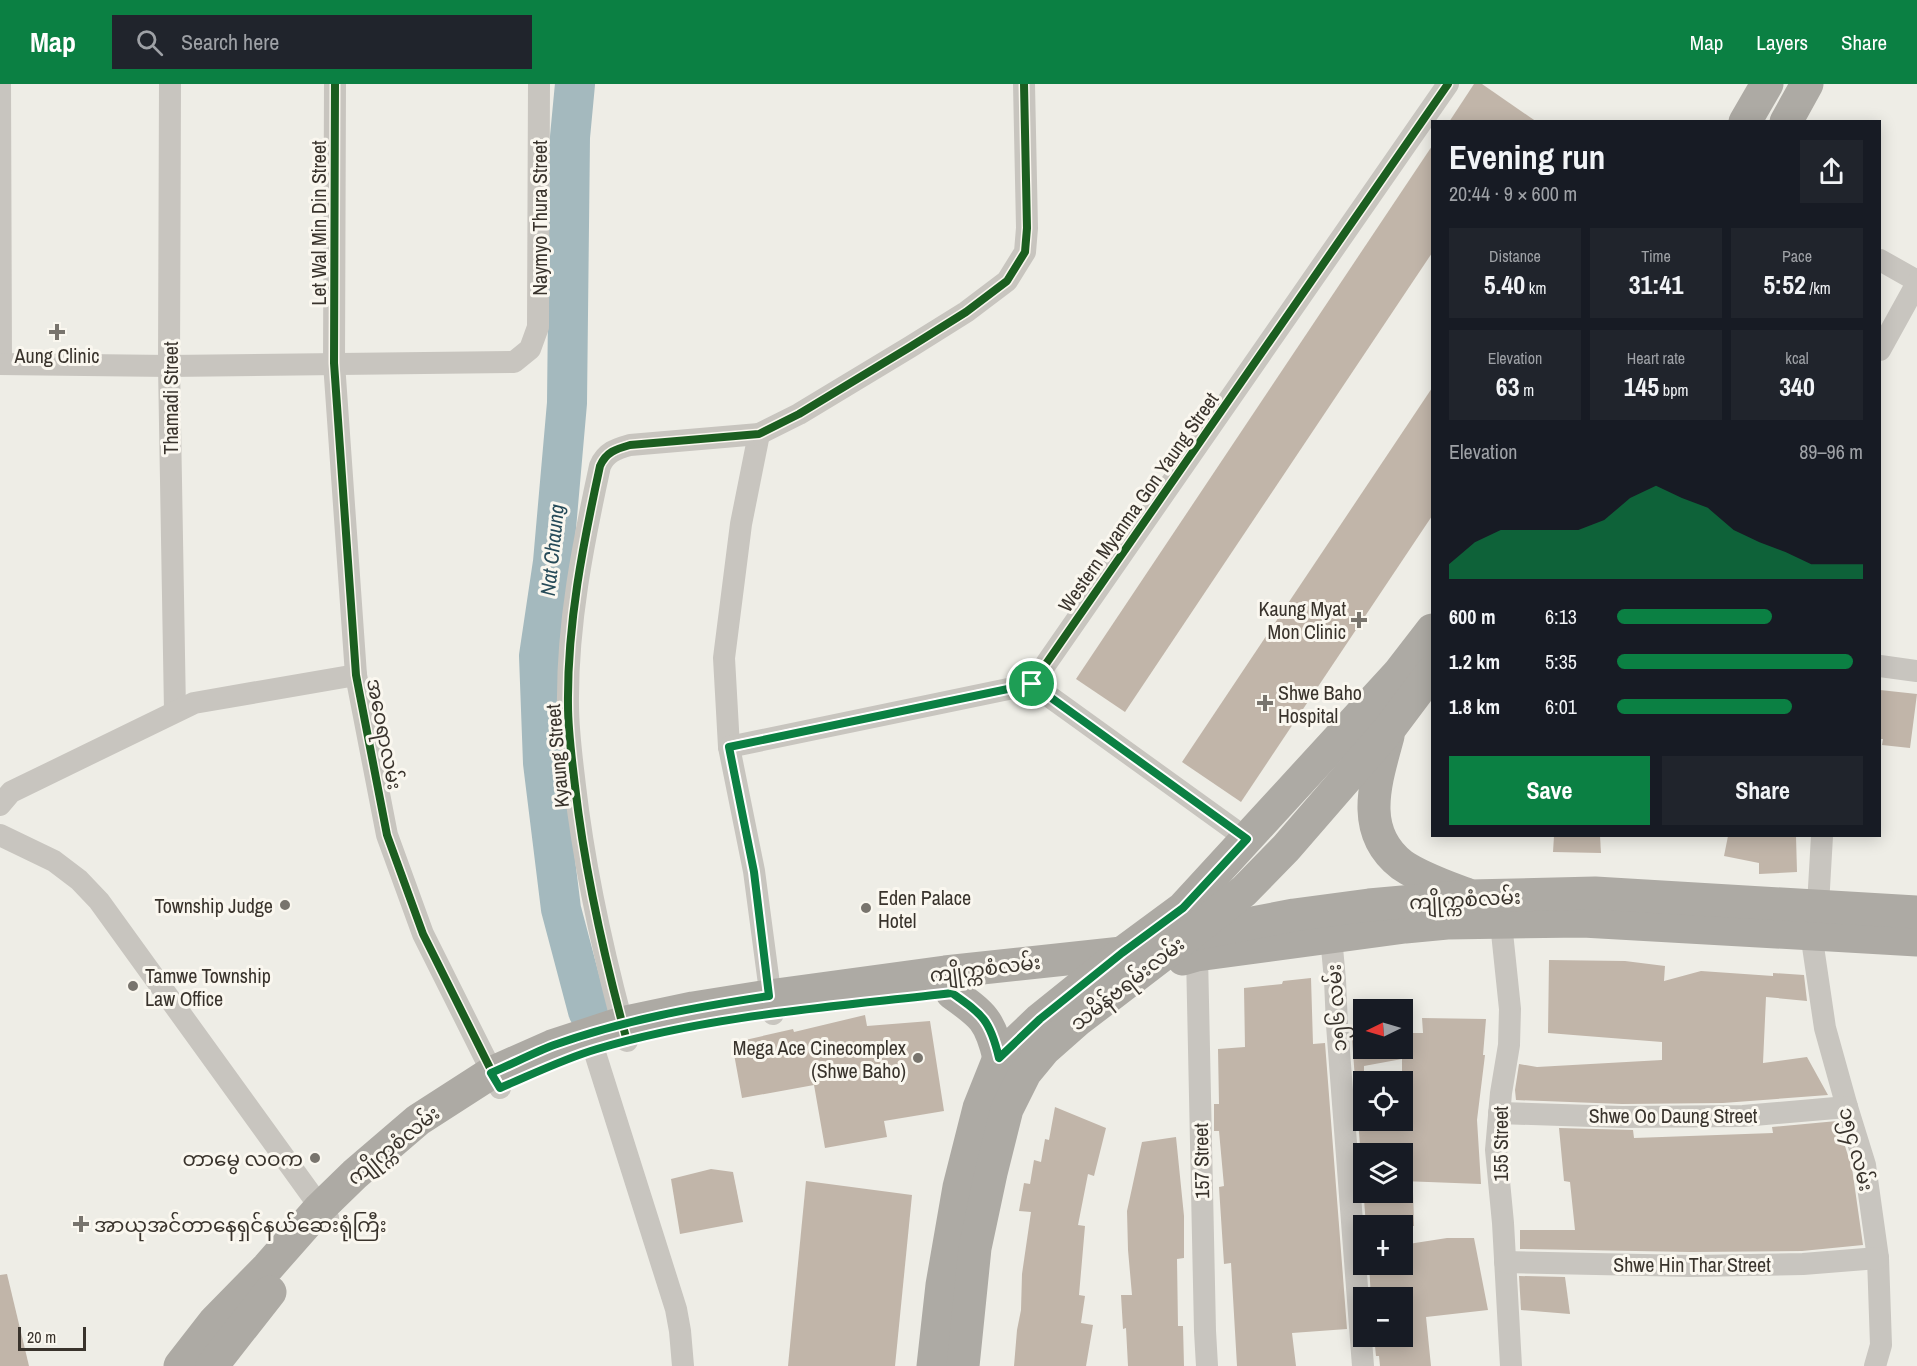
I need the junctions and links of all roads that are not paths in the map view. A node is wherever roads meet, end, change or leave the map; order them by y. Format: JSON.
{"nodes":[{"id":1,"x":0,"y":84,"type":"edge"},
{"id":2,"x":171,"y":84,"type":"edge"},
{"id":3,"x":335,"y":84,"type":"edge"},
{"id":4,"x":539,"y":84,"type":"edge"},
{"id":5,"x":1024,"y":84,"type":"edge"},
{"id":6,"x":1448,"y":84,"type":"edge"},
{"id":7,"x":1767,"y":84,"type":"edge"},
{"id":8,"x":1807,"y":84,"type":"edge"},
{"id":9,"x":1746,"y":120,"type":"edge"},
{"id":10,"x":1787,"y":120,"type":"edge"},
{"id":11,"x":1881,"y":261,"type":"edge"},
{"id":12,"x":1917,"y":282,"type":"edge"},
{"id":13,"x":1881,"y":348,"type":"edge"},
{"id":14,"x":334,"y":363,"type":"junction"},
{"id":15,"x":1,"y":364,"type":"edge"},
{"id":16,"x":169,"y":366,"type":"junction"},
{"id":17,"x":759,"y":434,"type":"junction"},
{"id":18,"x":1431,"y":631,"type":"edge"},
{"id":19,"x":1881,"y":666,"type":"edge"},
{"id":20,"x":1917,"y":671,"type":"edge"},
{"id":21,"x":1431,"y":673,"type":"edge"},
{"id":22,"x":356,"y":675,"type":"junction"},
{"id":23,"x":1032,"y":684,"type":"junction"},
{"id":24,"x":175,"y":711,"type":"junction"},
{"id":25,"x":1390,"y":728,"type":"junction"},
{"id":26,"x":729,"y":747,"type":"junction"},
{"id":27,"x":0,"y":806,"type":"edge"},
{"id":28,"x":0,"y":835,"type":"edge"},
{"id":29,"x":1822,"y":837,"type":"edge"},
{"id":30,"x":1247,"y":839,"type":"junction"},
{"id":31,"x":1470,"y":896,"type":"junction"},
{"id":32,"x":1917,"y":912,"type":"edge"},
{"id":33,"x":1814,"y":919,"type":"junction"},
{"id":34,"x":1501,"y":922,"type":"junction"},
{"id":35,"x":1330,"y":938,"type":"junction"},
{"id":36,"x":1917,"y":940,"type":"edge"},
{"id":37,"x":1193,"y":945,"type":"junction"},
{"id":38,"x":1133,"y":961,"type":"junction"},
{"id":39,"x":1091,"y":979,"type":"junction"},
{"id":40,"x":952,"y":993,"type":"junction"},
{"id":41,"x":771,"y":1005,"type":"junction"},
{"id":42,"x":625,"y":1032,"type":"junction"},
{"id":43,"x":592,"y":1042,"type":"junction"},
{"id":44,"x":999,"y":1058,"type":"junction"},
{"id":45,"x":495,"y":1081,"type":"junction"},
{"id":46,"x":1846,"y":1107,"type":"junction"},
{"id":47,"x":1499,"y":1113,"type":"junction"},
{"id":48,"x":326,"y":1214,"type":"junction"},
{"id":49,"x":1878,"y":1258,"type":"junction"},
{"id":50,"x":1505,"y":1262,"type":"junction"},
{"id":51,"x":180,"y":1366,"type":"edge"},
{"id":52,"x":212,"y":1366,"type":"edge"},
{"id":53,"x":683,"y":1366,"type":"edge"},
{"id":54,"x":933,"y":1366,"type":"edge"},
{"id":55,"x":963,"y":1366,"type":"edge"},
{"id":56,"x":1207,"y":1366,"type":"edge"},
{"id":57,"x":1363,"y":1366,"type":"edge"},
{"id":58,"x":1511,"y":1366,"type":"edge"},
{"id":59,"x":1875,"y":1366,"type":"edge"}],
"edges":[{"from":1,"to":15,"type":"street"},
{"from":2,"to":16,"type":"street","name":"Thamadi Street"},
{"from":3,"to":14,"type":"street","name":"Let Wal Min Din Street"},
{"from":4,"to":14,"type":"street","name":"Naymyo Thura Street"},
{"from":5,"to":17,"type":"street"},
{"from":6,"to":23,"type":"street","name":"Western Myanma Gon Yaung Street"},
{"from":7,"to":9,"type":"main road"},
{"from":8,"to":10,"type":"main road"},
{"from":11,"to":12,"type":"street"},
{"from":12,"to":13,"type":"street"},
{"from":14,"to":16,"type":"street"},
{"from":14,"to":22,"type":"street","name":"အဝေရာလမ်း"},
{"from":15,"to":16,"type":"street"},
{"from":16,"to":24,"type":"street","name":"Thamadi Street"},
{"from":17,"to":26,"type":"street"},
{"from":17,"to":42,"type":"street","name":"Kyaung Street"},
{"from":18,"to":30,"type":"main road","name":"သမိန်ဗရမ်းလမ်း"},
{"from":19,"to":20,"type":"street"},
{"from":21,"to":25,"type":"main road","name":"သမိန်ဗရမ်းလမ်း"},
{"from":22,"to":24,"type":"street"},
{"from":22,"to":45,"type":"street","name":"အဝေရာလမ်း"},
{"from":23,"to":26,"type":"street"},
{"from":23,"to":30,"type":"street"},
{"from":24,"to":27,"type":"street"},
{"from":25,"to":31,"type":"main road"},
{"from":25,"to":37,"type":"main road","name":"သမိန်ဗရမ်းလမ်း"},
{"from":26,"to":41,"type":"street"},
{"from":28,"to":48,"type":"street"},
{"from":29,"to":33,"type":"street","name":"၁၅၄ လမ်း"},
{"from":30,"to":38,"type":"main road","name":"သမိန်ဗရမ်းလမ်း"},
{"from":31,"to":33,"type":"main road","name":"ကျိုက္ကစံလမ်း"},
{"from":31,"to":37,"type":"main road","name":"ကျိုက္ကစံလမ်း"},
{"from":32,"to":33,"type":"main road","name":"ကျိုက္ကစံလမ်း"},
{"from":33,"to":34,"type":"main road","name":"ကျိုက္ကစံလမ်း"},
{"from":33,"to":36,"type":"main road","name":"ကျိုက္ကစံလမ်း"},
{"from":33,"to":46,"type":"street","name":"၁၅၄ လမ်း"},
{"from":34,"to":35,"type":"main road","name":"ကျိုက္ကစံလမ်း"},
{"from":34,"to":47,"type":"street","name":"155 Street"},
{"from":35,"to":37,"type":"main road","name":"ကျိုက္ကစံလမ်း"},
{"from":35,"to":57,"type":"street","name":"၁၅၆ လမ်း"},
{"from":37,"to":38,"type":"main road","name":"ကျိုက္ကစံလမ်း"},
{"from":37,"to":56,"type":"street","name":"157 Street"},
{"from":38,"to":39,"type":"main road","name":"သမိန်ဗရမ်းလမ်း"},
{"from":38,"to":41,"type":"main road","name":"ကျိုက္ကစံလမ်း"},
{"from":38,"to":55,"type":"main road","name":"သမိန်ဗရမ်းလမ်း"},
{"from":39,"to":40,"type":"main road","name":"ကျိုက္ကစံလမ်း"},
{"from":39,"to":44,"type":"main road","name":"သမိန်ဗရမ်းလမ်း"},
{"from":40,"to":41,"type":"main road","name":"ကျိုက္ကစံလမ်း"},
{"from":40,"to":44,"type":"main road"},
{"from":41,"to":42,"type":"main road","name":"ကျိုက္ကစံလမ်း"},
{"from":42,"to":43,"type":"main road","name":"ကျိုက္ကစံလမ်း"},
{"from":43,"to":45,"type":"main road","name":"ကျိုက္ကစံလမ်း"},
{"from":43,"to":53,"type":"street"},
{"from":44,"to":54,"type":"main road","name":"သမိန်ဗရမ်းလမ်း"},
{"from":45,"to":48,"type":"main road","name":"ကျိုက္ကစံလမ်း"},
{"from":46,"to":47,"type":"street","name":"Shwe Oo Daung Street"},
{"from":46,"to":49,"type":"street","name":"၁၅၄ လမ်း"},
{"from":47,"to":50,"type":"street","name":"155 Street"},
{"from":48,"to":51,"type":"main road","name":"ကျိုက္ကစံလမ်း"},
{"from":48,"to":52,"type":"main road","name":"ကျိုက္ကစံလမ်း"},
{"from":49,"to":50,"type":"street","name":"Shwe Hin Thar Street"},
{"from":49,"to":59,"type":"street","name":"၁၅၄ လမ်း"},
{"from":50,"to":58,"type":"street","name":"155 Street"}]}
